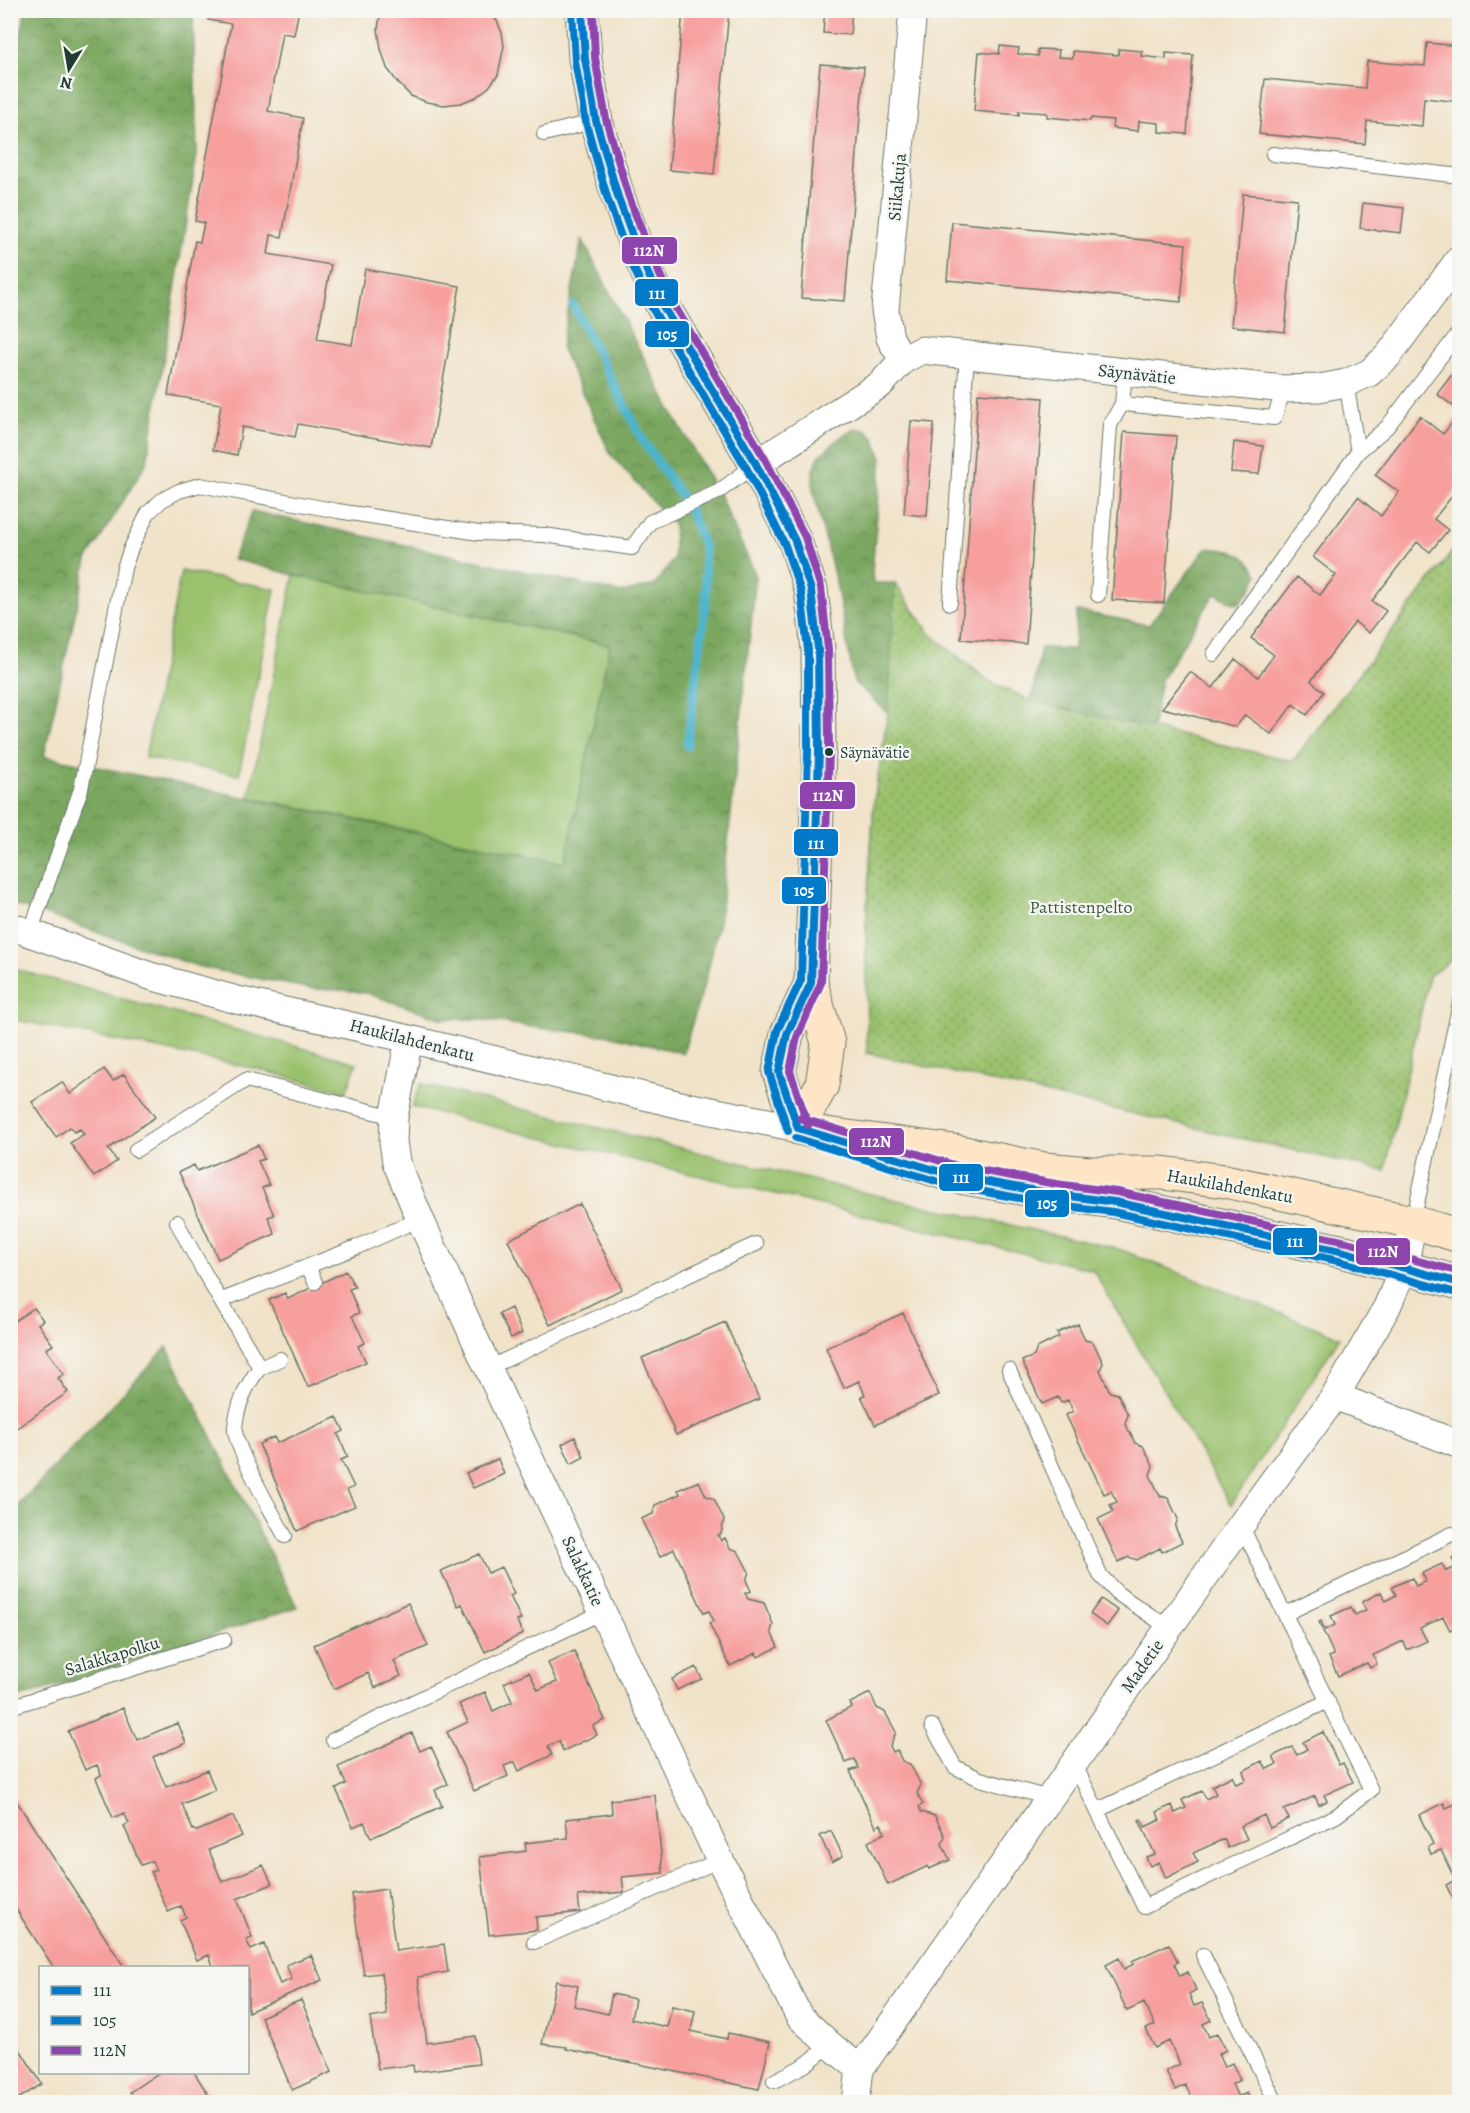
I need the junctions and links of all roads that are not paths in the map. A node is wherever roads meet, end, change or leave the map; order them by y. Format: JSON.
{"nodes":[{"id":1,"x":582,"y":10,"type":"edge"},
{"id":2,"x":913,"y":10,"type":"edge"},
{"id":3,"x":596,"y":121,"type":"junction"},
{"id":4,"x":544,"y":134,"type":"dead end"},
{"id":5,"x":1273,"y":154,"type":"dead end"},
{"id":6,"x":1460,"y":176,"type":"edge"},
{"id":7,"x":1460,"y":258,"type":"edge"},
{"id":8,"x":1460,"y":331,"type":"edge"},
{"id":9,"x":967,"y":355,"type":"junction"},
{"id":10,"x":903,"y":360,"type":"junction"},
{"id":11,"x":1125,"y":373,"type":"junction"},
{"id":12,"x":1346,"y":383,"type":"junction"},
{"id":13,"x":1284,"y":389,"type":"junction"},
{"id":14,"x":1122,"y":404,"type":"junction"},
{"id":15,"x":1358,"y":452,"type":"junction"},
{"id":16,"x":756,"y":464,"type":"junction"},
{"id":17,"x":1098,"y":595,"type":"dead end"},
{"id":18,"x":950,"y":603,"type":"dead end"},
{"id":19,"x":1214,"y":654,"type":"dead end"},
{"id":20,"x":20,"y":930,"type":"edge"},
{"id":21,"x":811,"y":983,"type":"junction"},
{"id":22,"x":1460,"y":1003,"type":"edge"},
{"id":23,"x":409,"y":1039,"type":"junction"},
{"id":24,"x":394,"y":1117,"type":"junction"},
{"id":25,"x":808,"y":1131,"type":"junction"},
{"id":26,"x":136,"y":1150,"type":"dead end"},
{"id":27,"x":420,"y":1219,"type":"junction"},
{"id":28,"x":177,"y":1222,"type":"dead end"},
{"id":29,"x":1413,"y":1222,"type":"junction"},
{"id":30,"x":1460,"y":1236,"type":"edge"},
{"id":31,"x":756,"y":1244,"type":"dead end"},
{"id":32,"x":308,"y":1266,"type":"junction"},
{"id":33,"x":1404,"y":1267,"type":"junction"},
{"id":34,"x":315,"y":1282,"type":"dead end"},
{"id":35,"x":1460,"y":1283,"type":"edge"},
{"id":36,"x":222,"y":1300,"type":"junction"},
{"id":37,"x":280,"y":1359,"type":"dead end"},
{"id":38,"x":260,"y":1368,"type":"junction"},
{"id":39,"x":488,"y":1368,"type":"junction"},
{"id":40,"x":1009,"y":1370,"type":"dead end"},
{"id":41,"x":1335,"y":1396,"type":"junction"},
{"id":42,"x":1460,"y":1445,"type":"edge"},
{"id":43,"x":1241,"y":1525,"type":"junction"},
{"id":44,"x":1452,"y":1534,"type":"dead end"},
{"id":45,"x":285,"y":1536,"type":"dead end"},
{"id":46,"x":603,"y":1612,"type":"junction"},
{"id":47,"x":1285,"y":1614,"type":"junction"},
{"id":48,"x":1169,"y":1628,"type":"junction"},
{"id":49,"x":224,"y":1640,"type":"dead end"},
{"id":50,"x":1328,"y":1701,"type":"junction"},
{"id":51,"x":10,"y":1707,"type":"edge"},
{"id":52,"x":932,"y":1726,"type":"dead end"},
{"id":53,"x":333,"y":1740,"type":"dead end"},
{"id":54,"x":1074,"y":1763,"type":"junction"},
{"id":55,"x":1049,"y":1798,"type":"junction"},
{"id":56,"x":1098,"y":1810,"type":"junction"},
{"id":57,"x":720,"y":1860,"type":"junction"},
{"id":58,"x":534,"y":1942,"type":"dead end"},
{"id":59,"x":1203,"y":1955,"type":"dead end"},
{"id":60,"x":830,"y":2045,"type":"junction"},
{"id":61,"x":860,"y":2069,"type":"junction"},
{"id":62,"x":774,"y":2081,"type":"dead end"},
{"id":63,"x":856,"y":2103,"type":"edge"},
{"id":64,"x":1276,"y":2103,"type":"edge"}],
"edges":[{"from":1,"to":3,"type":"main road"},
{"from":2,"to":10,"type":"street","name":"Siikakuja"},
{"from":3,"to":4,"type":"lane"},
{"from":3,"to":16,"type":"main road"},
{"from":5,"to":6,"type":"lane"},
{"from":7,"to":12,"type":"street","name":"Säynävätie"},
{"from":8,"to":15,"type":"lane"},
{"from":9,"to":10,"type":"street","name":"Säynävätie"},
{"from":9,"to":11,"type":"street","name":"Säynävätie"},
{"from":9,"to":18,"type":"lane"},
{"from":10,"to":16,"type":"street","name":"Säynävätie"},
{"from":11,"to":13,"type":"street","name":"Säynävätie"},
{"from":11,"to":14,"type":"lane"},
{"from":12,"to":13,"type":"street","name":"Säynävätie"},
{"from":12,"to":15,"type":"lane"},
{"from":13,"to":14,"type":"lane"},
{"from":14,"to":17,"type":"lane"},
{"from":15,"to":19,"type":"lane"},
{"from":16,"to":20,"type":"lane"},
{"from":16,"to":21,"type":"main road"},
{"from":20,"to":23,"type":"street","name":"Haukilahdenkatu"},
{"from":21,"to":25,"type":"main road"},
{"from":21,"to":25,"type":"main road"},
{"from":22,"to":29,"type":"lane"},
{"from":23,"to":24,"type":"street","name":"Salakkatie"},
{"from":23,"to":25,"type":"street","name":"Haukilahdenkatu"},
{"from":24,"to":26,"type":"lane"},
{"from":24,"to":27,"type":"street","name":"Salakkatie"},
{"from":25,"to":29,"type":"main road","name":"Haukilahdenkatu"},
{"from":25,"to":33,"type":"main road","name":"Haukilahdenkatu"},
{"from":27,"to":32,"type":"lane"},
{"from":27,"to":39,"type":"street","name":"Salakkatie"},
{"from":28,"to":36,"type":"lane"},
{"from":29,"to":30,"type":"main road","name":"Haukilahdenkatu"},
{"from":29,"to":33,"type":"street","name":"Madetie"},
{"from":31,"to":39,"type":"lane"},
{"from":32,"to":34,"type":"lane"},
{"from":32,"to":36,"type":"lane"},
{"from":33,"to":35,"type":"main road","name":"Haukilahdenkatu"},
{"from":33,"to":41,"type":"street","name":"Madetie"},
{"from":36,"to":38,"type":"lane"},
{"from":37,"to":38,"type":"lane"},
{"from":38,"to":45,"type":"lane"},
{"from":39,"to":46,"type":"street","name":"Salakkatie"},
{"from":40,"to":48,"type":"lane"},
{"from":41,"to":42,"type":"street"},
{"from":41,"to":43,"type":"street","name":"Madetie"},
{"from":43,"to":47,"type":"lane"},
{"from":43,"to":48,"type":"street","name":"Madetie"},
{"from":44,"to":47,"type":"lane"},
{"from":46,"to":53,"type":"lane"},
{"from":46,"to":57,"type":"street","name":"Salakkatie"},
{"from":47,"to":50,"type":"lane"},
{"from":48,"to":54,"type":"street","name":"Madetie"},
{"from":49,"to":51,"type":"lane","name":"Salakkapolku"},
{"from":50,"to":56,"type":"lane"},
{"from":50,"to":56,"type":"lane"},
{"from":52,"to":55,"type":"lane"},
{"from":54,"to":55,"type":"street","name":"Madetie"},
{"from":54,"to":56,"type":"lane"},
{"from":55,"to":61,"type":"street","name":"Madetie"},
{"from":57,"to":58,"type":"lane"},
{"from":57,"to":60,"type":"street","name":"Salakkatie"},
{"from":59,"to":64,"type":"lane"},
{"from":60,"to":61,"type":"street","name":"Salakkatie"},
{"from":60,"to":62,"type":"lane"},
{"from":61,"to":63,"type":"street","name":"Madetie"}]}
